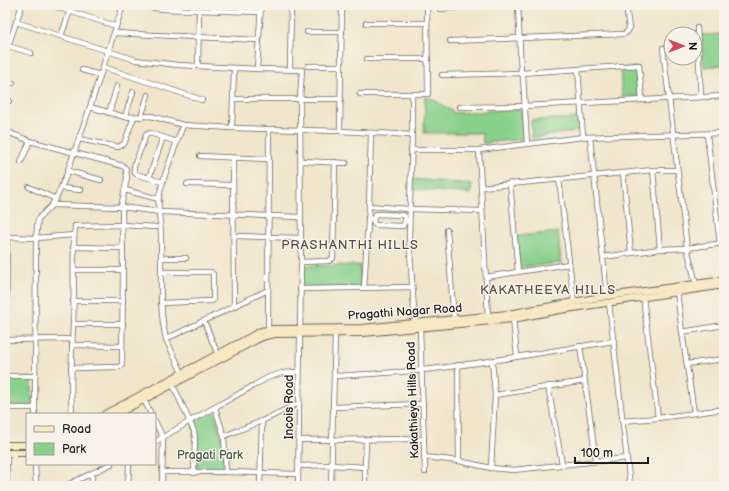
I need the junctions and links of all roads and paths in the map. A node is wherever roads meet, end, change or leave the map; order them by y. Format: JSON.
{"nodes":[{"id":1,"x":22,"y":5,"type":"edge"},
{"id":2,"x":50,"y":5,"type":"edge"},
{"id":3,"x":72,"y":5,"type":"edge"},
{"id":4,"x":123,"y":5,"type":"edge"},
{"id":5,"x":133,"y":5,"type":"edge"},
{"id":6,"x":244,"y":5,"type":"edge"},
{"id":7,"x":261,"y":5,"type":"edge"},
{"id":8,"x":291,"y":5,"type":"edge"},
{"id":9,"x":342,"y":5,"type":"edge"},
{"id":10,"x":427,"y":5,"type":"edge"},
{"id":11,"x":481,"y":5,"type":"edge"},
{"id":12,"x":518,"y":5,"type":"edge"},
{"id":13,"x":626,"y":5,"type":"edge"},
{"id":14,"x":214,"y":7,"type":"edge"},
{"id":15,"x":440,"y":9,"type":"dead end"},
{"id":16,"x":199,"y":10,"type":"junction"},
{"id":17,"x":70,"y":11,"type":"junction"},
{"id":18,"x":241,"y":11,"type":"junction"},
{"id":19,"x":260,"y":12,"type":"junction"},
{"id":20,"x":16,"y":22,"type":"junction"},
{"id":21,"x":366,"y":23,"type":"dead end"},
{"id":22,"x":427,"y":23,"type":"junction"},
{"id":23,"x":116,"y":26,"type":"junction"},
{"id":24,"x":307,"y":32,"type":"dead end"},
{"id":25,"x":342,"y":32,"type":"junction"},
{"id":26,"x":114,"y":33,"type":"junction"},
{"id":27,"x":61,"y":36,"type":"junction"},
{"id":28,"x":198,"y":37,"type":"junction"},
{"id":29,"x":519,"y":39,"type":"junction"},
{"id":30,"x":258,"y":40,"type":"junction"},
{"id":31,"x":450,"y":41,"type":"dead end"},
{"id":32,"x":7,"y":45,"type":"edge"},
{"id":33,"x":108,"y":51,"type":"junction"},
{"id":34,"x":30,"y":54,"type":"dead end"},
{"id":35,"x":366,"y":59,"type":"dead end"},
{"id":36,"x":428,"y":59,"type":"junction"},
{"id":37,"x":198,"y":65,"type":"junction"},
{"id":38,"x":308,"y":66,"type":"dead end"},
{"id":39,"x":341,"y":66,"type":"junction"},
{"id":40,"x":665,"y":66,"type":"edge"},
{"id":41,"x":699,"y":66,"type":"edge"},
{"id":42,"x":103,"y":67,"type":"junction"},
{"id":43,"x":234,"y":68,"type":"junction"},
{"id":44,"x":257,"y":69,"type":"junction"},
{"id":45,"x":290,"y":69,"type":"junction"},
{"id":46,"x":578,"y":69,"type":"junction"},
{"id":47,"x":82,"y":70,"type":"dead end"},
{"id":48,"x":521,"y":73,"type":"junction"},
{"id":49,"x":100,"y":75,"type":"junction"},
{"id":50,"x":442,"y":75,"type":"dead end"},
{"id":51,"x":5,"y":80,"type":"edge"},
{"id":52,"x":13,"y":83,"type":"dead end"},
{"id":53,"x":117,"y":86,"type":"dead end"},
{"id":54,"x":133,"y":92,"type":"dead end"},
{"id":55,"x":360,"y":94,"type":"dead end"},
{"id":56,"x":412,"y":94,"type":"junction"},
{"id":57,"x":148,"y":95,"type":"dead end"},
{"id":58,"x":701,"y":96,"type":"junction"},
{"id":59,"x":724,"y":96,"type":"edge"},
{"id":60,"x":669,"y":98,"type":"junction"},
{"id":61,"x":234,"y":99,"type":"junction"},
{"id":62,"x":300,"y":99,"type":"junction"},
{"id":63,"x":341,"y":99,"type":"junction"},
{"id":64,"x":642,"y":99,"type":"junction"},
{"id":65,"x":202,"y":100,"type":"dead end"},
{"id":66,"x":581,"y":103,"type":"junction"},
{"id":67,"x":524,"y":106,"type":"junction"},
{"id":68,"x":90,"y":107,"type":"junction"},
{"id":69,"x":460,"y":107,"type":"dead end"},
{"id":70,"x":109,"y":113,"type":"junction"},
{"id":71,"x":124,"y":117,"type":"junction"},
{"id":72,"x":134,"y":117,"type":"junction"},
{"id":73,"x":141,"y":117,"type":"junction"},
{"id":74,"x":183,"y":125,"type":"junction"},
{"id":75,"x":232,"y":128,"type":"junction"},
{"id":76,"x":270,"y":129,"type":"junction"},
{"id":77,"x":301,"y":130,"type":"junction"},
{"id":78,"x":340,"y":131,"type":"junction"},
{"id":79,"x":7,"y":132,"type":"edge"},
{"id":80,"x":371,"y":133,"type":"junction"},
{"id":81,"x":724,"y":133,"type":"edge"},
{"id":82,"x":707,"y":134,"type":"junction"},
{"id":83,"x":412,"y":135,"type":"junction"},
{"id":84,"x":673,"y":135,"type":"junction"},
{"id":85,"x":163,"y":137,"type":"junction"},
{"id":86,"x":583,"y":137,"type":"junction"},
{"id":87,"x":590,"y":137,"type":"junction"},
{"id":88,"x":79,"y":139,"type":"junction"},
{"id":89,"x":30,"y":140,"type":"junction"},
{"id":90,"x":177,"y":142,"type":"junction"},
{"id":91,"x":527,"y":144,"type":"junction"},
{"id":92,"x":5,"y":145,"type":"edge"},
{"id":93,"x":411,"y":150,"type":"junction"},
{"id":94,"x":479,"y":150,"type":"junction"},
{"id":95,"x":73,"y":153,"type":"junction"},
{"id":96,"x":200,"y":156,"type":"dead end"},
{"id":97,"x":233,"y":158,"type":"junction"},
{"id":98,"x":269,"y":159,"type":"junction"},
{"id":99,"x":300,"y":161,"type":"junction"},
{"id":100,"x":21,"y":162,"type":"dead end"},
{"id":101,"x":335,"y":162,"type":"junction"},
{"id":102,"x":346,"y":163,"type":"dead end"},
{"id":103,"x":653,"y":170,"type":"junction"},
{"id":104,"x":677,"y":170,"type":"junction"},
{"id":105,"x":68,"y":171,"type":"junction"},
{"id":106,"x":623,"y":173,"type":"junction"},
{"id":107,"x":594,"y":176,"type":"junction"},
{"id":108,"x":149,"y":178,"type":"junction"},
{"id":109,"x":559,"y":179,"type":"junction"},
{"id":110,"x":101,"y":180,"type":"dead end"},
{"id":111,"x":162,"y":182,"type":"junction"},
{"id":112,"x":510,"y":183,"type":"junction"},
{"id":113,"x":187,"y":184,"type":"dead end"},
{"id":114,"x":233,"y":185,"type":"junction"},
{"id":115,"x":29,"y":187,"type":"dead end"},
{"id":116,"x":482,"y":187,"type":"junction"},
{"id":117,"x":61,"y":188,"type":"junction"},
{"id":118,"x":80,"y":190,"type":"dead end"},
{"id":119,"x":125,"y":190,"type":"junction"},
{"id":120,"x":56,"y":198,"type":"junction"},
{"id":121,"x":159,"y":199,"type":"junction"},
{"id":122,"x":52,"y":205,"type":"junction"},
{"id":123,"x":369,"y":206,"type":"junction"},
{"id":124,"x":122,"y":208,"type":"junction"},
{"id":125,"x":409,"y":209,"type":"junction"},
{"id":126,"x":482,"y":210,"type":"junction"},
{"id":127,"x":160,"y":212,"type":"junction"},
{"id":128,"x":234,"y":214,"type":"junction"},
{"id":129,"x":269,"y":217,"type":"junction"},
{"id":130,"x":300,"y":217,"type":"junction"},
{"id":131,"x":371,"y":219,"type":"junction"},
{"id":132,"x":407,"y":221,"type":"junction"},
{"id":133,"x":122,"y":225,"type":"junction"},
{"id":134,"x":156,"y":227,"type":"dead end"},
{"id":135,"x":447,"y":230,"type":"dead end"},
{"id":136,"x":74,"y":235,"type":"junction"},
{"id":137,"x":234,"y":236,"type":"junction"},
{"id":138,"x":269,"y":237,"type":"junction"},
{"id":139,"x":36,"y":238,"type":"junction"},
{"id":140,"x":300,"y":238,"type":"junction"},
{"id":141,"x":722,"y":244,"type":"edge"},
{"id":142,"x":73,"y":247,"type":"junction"},
{"id":143,"x":123,"y":248,"type":"junction"},
{"id":144,"x":687,"y":248,"type":"junction"},
{"id":145,"x":660,"y":249,"type":"junction"},
{"id":146,"x":631,"y":253,"type":"junction"},
{"id":147,"x":603,"y":257,"type":"junction"},
{"id":148,"x":162,"y":258,"type":"junction"},
{"id":149,"x":186,"y":258,"type":"dead end"},
{"id":150,"x":301,"y":262,"type":"junction"},
{"id":151,"x":569,"y":264,"type":"junction"},
{"id":152,"x":74,"y":270,"type":"junction"},
{"id":153,"x":123,"y":270,"type":"junction"},
{"id":154,"x":161,"y":272,"type":"junction"},
{"id":155,"x":518,"y":272,"type":"junction"},
{"id":156,"x":486,"y":277,"type":"junction"},
{"id":157,"x":724,"y":280,"type":"edge"},
{"id":158,"x":696,"y":284,"type":"junction"},
{"id":159,"x":724,"y":284,"type":"edge"},
{"id":160,"x":412,"y":287,"type":"junction"},
{"id":161,"x":364,"y":288,"type":"junction"},
{"id":162,"x":300,"y":289,"type":"junction"},
{"id":163,"x":268,"y":290,"type":"junction"},
{"id":164,"x":677,"y":292,"type":"junction"},
{"id":165,"x":643,"y":297,"type":"junction"},
{"id":166,"x":608,"y":300,"type":"junction"},
{"id":167,"x":73,"y":301,"type":"junction"},
{"id":168,"x":123,"y":301,"type":"junction"},
{"id":169,"x":574,"y":302,"type":"junction"},
{"id":170,"x":161,"y":303,"type":"junction"},
{"id":171,"x":234,"y":305,"type":"junction"},
{"id":172,"x":488,"y":317,"type":"junction"},
{"id":173,"x":204,"y":320,"type":"junction"},
{"id":174,"x":454,"y":320,"type":"junction"},
{"id":175,"x":513,"y":320,"type":"junction"},
{"id":176,"x":73,"y":324,"type":"junction"},
{"id":177,"x":123,"y":324,"type":"junction"},
{"id":178,"x":417,"y":326,"type":"junction"},
{"id":179,"x":724,"y":326,"type":"edge"},
{"id":180,"x":268,"y":329,"type":"junction"},
{"id":181,"x":299,"y":331,"type":"junction"},
{"id":182,"x":682,"y":332,"type":"junction"},
{"id":183,"x":335,"y":333,"type":"junction"},
{"id":184,"x":5,"y":340,"type":"edge"},
{"id":185,"x":34,"y":340,"type":"junction"},
{"id":186,"x":166,"y":340,"type":"junction"},
{"id":187,"x":614,"y":341,"type":"junction"},
{"id":188,"x":72,"y":343,"type":"junction"},
{"id":189,"x":122,"y":346,"type":"junction"},
{"id":190,"x":580,"y":346,"type":"junction"},
{"id":191,"x":218,"y":355,"type":"junction"},
{"id":192,"x":517,"y":356,"type":"junction"},
{"id":193,"x":724,"y":359,"type":"edge"},
{"id":194,"x":492,"y":361,"type":"junction"},
{"id":195,"x":687,"y":364,"type":"junction"},
{"id":196,"x":458,"y":365,"type":"junction"},
{"id":197,"x":71,"y":368,"type":"junction"},
{"id":198,"x":422,"y":370,"type":"junction"},
{"id":199,"x":299,"y":372,"type":"junction"},
{"id":200,"x":182,"y":373,"type":"junction"},
{"id":201,"x":5,"y":376,"type":"edge"},
{"id":202,"x":34,"y":376,"type":"junction"},
{"id":203,"x":335,"y":376,"type":"junction"},
{"id":204,"x":585,"y":381,"type":"junction"},
{"id":205,"x":173,"y":385,"type":"junction"},
{"id":206,"x":548,"y":386,"type":"junction"},
{"id":207,"x":495,"y":395,"type":"junction"},
{"id":208,"x":144,"y":400,"type":"junction"},
{"id":209,"x":299,"y":402,"type":"junction"},
{"id":210,"x":423,"y":404,"type":"junction"},
{"id":211,"x":334,"y":407,"type":"junction"},
{"id":212,"x":5,"y":408,"type":"edge"},
{"id":213,"x":215,"y":408,"type":"junction"},
{"id":214,"x":724,"y":409,"type":"edge"},
{"id":215,"x":34,"y":411,"type":"edge"},
{"id":216,"x":694,"y":412,"type":"junction"},
{"id":217,"x":72,"y":413,"type":"edge"},
{"id":218,"x":107,"y":413,"type":"edge"},
{"id":219,"x":119,"y":413,"type":"edge"},
{"id":220,"x":150,"y":413,"type":"edge"},
{"id":221,"x":658,"y":418,"type":"junction"},
{"id":222,"x":190,"y":420,"type":"junction"},
{"id":223,"x":622,"y":420,"type":"junction"},
{"id":224,"x":262,"y":421,"type":"junction"},
{"id":225,"x":156,"y":423,"type":"edge"},
{"id":226,"x":224,"y":436,"type":"junction"},
{"id":227,"x":163,"y":438,"type":"junction"},
{"id":228,"x":424,"y":438,"type":"junction"},
{"id":229,"x":299,"y":440,"type":"junction"},
{"id":230,"x":333,"y":440,"type":"junction"},
{"id":231,"x":366,"y":440,"type":"junction"},
{"id":232,"x":156,"y":442,"type":"edge"},
{"id":233,"x":5,"y":445,"type":"edge"},
{"id":234,"x":26,"y":445,"type":"edge"},
{"id":235,"x":26,"y":452,"type":"edge"},
{"id":236,"x":6,"y":453,"type":"edge"},
{"id":237,"x":424,"y":457,"type":"junction"},
{"id":238,"x":627,"y":458,"type":"junction"},
{"id":239,"x":596,"y":461,"type":"junction"},
{"id":240,"x":459,"y":462,"type":"junction"},
{"id":241,"x":562,"y":464,"type":"junction"},
{"id":242,"x":35,"y":465,"type":"edge"},
{"id":243,"x":109,"y":465,"type":"edge"},
{"id":244,"x":129,"y":465,"type":"edge"},
{"id":245,"x":332,"y":465,"type":"junction"},
{"id":246,"x":299,"y":466,"type":"junction"},
{"id":247,"x":365,"y":467,"type":"junction"},
{"id":248,"x":491,"y":468,"type":"junction"},
{"id":249,"x":163,"y":472,"type":"junction"},
{"id":250,"x":194,"y":472,"type":"junction"},
{"id":251,"x":226,"y":472,"type":"junction"},
{"id":252,"x":425,"y":472,"type":"dead end"},
{"id":253,"x":261,"y":473,"type":"junction"},
{"id":254,"x":92,"y":474,"type":"junction"},
{"id":255,"x":298,"y":474,"type":"junction"},
{"id":256,"x":7,"y":486,"type":"edge"},
{"id":257,"x":36,"y":486,"type":"edge"},
{"id":258,"x":65,"y":486,"type":"edge"},
{"id":259,"x":92,"y":486,"type":"edge"},
{"id":260,"x":128,"y":486,"type":"edge"},
{"id":261,"x":162,"y":486,"type":"edge"},
{"id":262,"x":260,"y":486,"type":"edge"},
{"id":263,"x":298,"y":486,"type":"edge"},
{"id":264,"x":331,"y":486,"type":"edge"},
{"id":265,"x":365,"y":486,"type":"edge"},
{"id":266,"x":630,"y":486,"type":"edge"}],
"edges":[{"from":1,"to":20,"type":"street"},
{"from":2,"to":17,"type":"street"},
{"from":3,"to":17,"type":"street"},
{"from":4,"to":23,"type":"street"},
{"from":5,"to":16,"type":"street"},
{"from":6,"to":18,"type":"street"},
{"from":7,"to":19,"type":"street"},
{"from":8,"to":45,"type":"street"},
{"from":9,"to":25,"type":"street"},
{"from":10,"to":22,"type":"street"},
{"from":11,"to":15,"type":"street"},
{"from":12,"to":29,"type":"street"},
{"from":13,"to":29,"type":"street"},
{"from":14,"to":16,"type":"street"},
{"from":14,"to":18,"type":"street"},
{"from":16,"to":28,"type":"street"},
{"from":17,"to":23,"type":"street"},
{"from":17,"to":27,"type":"street"},
{"from":18,"to":19,"type":"street"},
{"from":19,"to":30,"type":"street"},
{"from":20,"to":27,"type":"street"},
{"from":20,"to":32,"type":"street"},
{"from":21,"to":22,"type":"street"},
{"from":22,"to":36,"type":"street"},
{"from":23,"to":26,"type":"street"},
{"from":24,"to":25,"type":"street"},
{"from":25,"to":39,"type":"street"},
{"from":26,"to":28,"type":"street"},
{"from":26,"to":33,"type":"street"},
{"from":27,"to":33,"type":"street"},
{"from":28,"to":30,"type":"street"},
{"from":28,"to":37,"type":"street"},
{"from":29,"to":31,"type":"street"},
{"from":29,"to":48,"type":"street"},
{"from":30,"to":44,"type":"street"},
{"from":32,"to":34,"type":"street"},
{"from":33,"to":37,"type":"street"},
{"from":33,"to":42,"type":"street"},
{"from":35,"to":36,"type":"street"},
{"from":36,"to":56,"type":"street"},
{"from":37,"to":43,"type":"street"},
{"from":38,"to":39,"type":"street"},
{"from":39,"to":63,"type":"street"},
{"from":40,"to":60,"type":"street"},
{"from":41,"to":58,"type":"street"},
{"from":42,"to":49,"type":"street"},
{"from":42,"to":65,"type":"street"},
{"from":43,"to":44,"type":"street"},
{"from":43,"to":61,"type":"street"},
{"from":44,"to":45,"type":"street"},
{"from":45,"to":62,"type":"street","name":"Incois Road"},
{"from":46,"to":48,"type":"street"},
{"from":46,"to":64,"type":"street"},
{"from":46,"to":66,"type":"street"},
{"from":47,"to":49,"type":"street"},
{"from":48,"to":50,"type":"street"},
{"from":48,"to":67,"type":"street"},
{"from":49,"to":68,"type":"street"},
{"from":51,"to":52,"type":"street"},
{"from":53,"to":70,"type":"street"},
{"from":54,"to":71,"type":"street"},
{"from":55,"to":56,"type":"street"},
{"from":56,"to":83,"type":"street","name":"Kakathieya Hills Road"},
{"from":57,"to":73,"type":"street"},
{"from":58,"to":59,"type":"street"},
{"from":58,"to":60,"type":"street"},
{"from":60,"to":64,"type":"street"},
{"from":60,"to":84,"type":"street"},
{"from":61,"to":62,"type":"street"},
{"from":61,"to":75,"type":"street"},
{"from":62,"to":63,"type":"street"},
{"from":62,"to":77,"type":"street","name":"Incois Road"},
{"from":63,"to":78,"type":"street"},
{"from":64,"to":66,"type":"street"},
{"from":66,"to":67,"type":"street"},
{"from":66,"to":86,"type":"street"},
{"from":67,"to":69,"type":"street"},
{"from":67,"to":91,"type":"street"},
{"from":68,"to":70,"type":"street"},
{"from":68,"to":88,"type":"street"},
{"from":70,"to":71,"type":"street"},
{"from":71,"to":72,"type":"street"},
{"from":72,"to":73,"type":"street"},
{"from":72,"to":88,"type":"street"},
{"from":73,"to":74,"type":"street"},
{"from":74,"to":75,"type":"street"},
{"from":74,"to":90,"type":"street"},
{"from":75,"to":76,"type":"street"},
{"from":76,"to":77,"type":"street"},
{"from":76,"to":98,"type":"street"},
{"from":77,"to":78,"type":"street"},
{"from":77,"to":99,"type":"street","name":"Incois Road"},
{"from":78,"to":80,"type":"street"},
{"from":79,"to":89,"type":"street"},
{"from":79,"to":92,"type":"street"},
{"from":80,"to":83,"type":"street"},
{"from":80,"to":123,"type":"street"},
{"from":81,"to":82,"type":"street"},
{"from":82,"to":84,"type":"street"},
{"from":82,"to":141,"type":"street"},
{"from":83,"to":93,"type":"street","name":"Kakathieya Hills Road"},
{"from":84,"to":87,"type":"street"},
{"from":84,"to":104,"type":"street"},
{"from":85,"to":90,"type":"street"},
{"from":85,"to":108,"type":"street"},
{"from":85,"to":108,"type":"street"},
{"from":86,"to":87,"type":"street"},
{"from":86,"to":91,"type":"street"},
{"from":87,"to":107,"type":"street"},
{"from":88,"to":95,"type":"street"},
{"from":89,"to":95,"type":"street"},
{"from":89,"to":100,"type":"street"},
{"from":90,"to":111,"type":"street"},
{"from":91,"to":94,"type":"street"},
{"from":93,"to":94,"type":"street"},
{"from":93,"to":125,"type":"street","name":"Kakathieya Hills Road"},
{"from":94,"to":116,"type":"street"},
{"from":95,"to":105,"type":"street"},
{"from":95,"to":119,"type":"street"},
{"from":96,"to":97,"type":"street"},
{"from":97,"to":98,"type":"street"},
{"from":97,"to":114,"type":"street"},
{"from":98,"to":129,"type":"street"},
{"from":99,"to":101,"type":"street"},
{"from":99,"to":130,"type":"street","name":"Incois Road"},
{"from":101,"to":102,"type":"street"},
{"from":101,"to":150,"type":"street"},
{"from":103,"to":104,"type":"street"},
{"from":103,"to":106,"type":"street"},
{"from":103,"to":145,"type":"street"},
{"from":104,"to":144,"type":"street"},
{"from":105,"to":110,"type":"street"},
{"from":105,"to":117,"type":"street"},
{"from":106,"to":107,"type":"street"},
{"from":106,"to":146,"type":"street"},
{"from":107,"to":109,"type":"street"},
{"from":107,"to":147,"type":"street"},
{"from":108,"to":111,"type":"street"},
{"from":109,"to":112,"type":"street"},
{"from":109,"to":151,"type":"street"},
{"from":111,"to":121,"type":"street"},
{"from":112,"to":116,"type":"street"},
{"from":112,"to":155,"type":"street"},
{"from":113,"to":114,"type":"street"},
{"from":114,"to":128,"type":"street"},
{"from":115,"to":120,"type":"street"},
{"from":116,"to":126,"type":"street"},
{"from":117,"to":118,"type":"street"},
{"from":117,"to":120,"type":"street"},
{"from":119,"to":121,"type":"street"},
{"from":119,"to":124,"type":"street"},
{"from":120,"to":122,"type":"street"},
{"from":121,"to":127,"type":"street"},
{"from":122,"to":124,"type":"street"},
{"from":122,"to":139,"type":"street"},
{"from":123,"to":125,"type":"street"},
{"from":123,"to":131,"type":"street"},
{"from":124,"to":127,"type":"street"},
{"from":124,"to":133,"type":"street"},
{"from":125,"to":126,"type":"street"},
{"from":125,"to":132,"type":"street","name":"Kakathieya Hills Road"},
{"from":126,"to":156,"type":"street"},
{"from":127,"to":128,"type":"street"},
{"from":127,"to":148,"type":"street"},
{"from":128,"to":129,"type":"street"},
{"from":128,"to":137,"type":"street"},
{"from":129,"to":130,"type":"street"},
{"from":129,"to":138,"type":"street"},
{"from":130,"to":140,"type":"street","name":"Incois Road"},
{"from":131,"to":132,"type":"street"},
{"from":131,"to":132,"type":"street"},
{"from":131,"to":161,"type":"street"},
{"from":132,"to":160,"type":"street","name":"Kakathieya Hills Road"},
{"from":133,"to":134,"type":"street"},
{"from":133,"to":136,"type":"street"},
{"from":133,"to":143,"type":"street"},
{"from":135,"to":174,"type":"street"},
{"from":136,"to":139,"type":"street"},
{"from":136,"to":142,"type":"street"},
{"from":137,"to":138,"type":"street"},
{"from":137,"to":171,"type":"street"},
{"from":138,"to":140,"type":"street"},
{"from":138,"to":163,"type":"street"},
{"from":139,"to":184,"type":"street"},
{"from":139,"to":185,"type":"street"},
{"from":140,"to":150,"type":"street","name":"Incois Road"},
{"from":141,"to":144,"type":"street"},
{"from":142,"to":143,"type":"street"},
{"from":142,"to":152,"type":"street"},
{"from":143,"to":153,"type":"street"},
{"from":144,"to":145,"type":"street"},
{"from":144,"to":158,"type":"street"},
{"from":145,"to":146,"type":"street"},
{"from":146,"to":147,"type":"street"},
{"from":147,"to":166,"type":"street"},
{"from":148,"to":149,"type":"street"},
{"from":148,"to":154,"type":"street"},
{"from":150,"to":162,"type":"street","name":"Incois Road"},
{"from":151,"to":155,"type":"street"},
{"from":151,"to":169,"type":"street"},
{"from":152,"to":153,"type":"street"},
{"from":152,"to":167,"type":"street"},
{"from":153,"to":168,"type":"street"},
{"from":154,"to":170,"type":"street"},
{"from":154,"to":170,"type":"street"},
{"from":155,"to":156,"type":"street"},
{"from":156,"to":172,"type":"street"},
{"from":157,"to":158,"type":"main road","name":"Pragathi Nagar Road"},
{"from":158,"to":166,"type":"main road","name":"Pragathi Nagar Road"},
{"from":159,"to":164,"type":"main road","name":"Pragathi Nagar Road"},
{"from":160,"to":161,"type":"street"},
{"from":160,"to":178,"type":"street","name":"Kakathieya Hills Road"},
{"from":161,"to":162,"type":"street"},
{"from":162,"to":181,"type":"street","name":"Incois Road"},
{"from":163,"to":171,"type":"street"},
{"from":163,"to":180,"type":"street"},
{"from":164,"to":165,"type":"main road","name":"Pragathi Nagar Road"},
{"from":164,"to":182,"type":"street"},
{"from":165,"to":166,"type":"main road","name":"Pragathi Nagar Road"},
{"from":165,"to":221,"type":"street"},
{"from":166,"to":169,"type":"main road","name":"Pragathi Nagar Road"},
{"from":166,"to":175,"type":"main road","name":"Pragathi Nagar Road"},
{"from":166,"to":187,"type":"street"},
{"from":167,"to":168,"type":"street"},
{"from":167,"to":176,"type":"street"},
{"from":168,"to":177,"type":"street"},
{"from":169,"to":172,"type":"main road","name":"Pragathi Nagar Road"},
{"from":170,"to":186,"type":"street"},
{"from":171,"to":173,"type":"street"},
{"from":172,"to":174,"type":"main road","name":"Pragathi Nagar Road"},
{"from":173,"to":186,"type":"street"},
{"from":173,"to":191,"type":"street"},
{"from":174,"to":178,"type":"main road","name":"Pragathi Nagar Road"},
{"from":175,"to":178,"type":"main road","name":"Pragathi Nagar Road"},
{"from":175,"to":192,"type":"street"},
{"from":176,"to":177,"type":"street"},
{"from":176,"to":188,"type":"street"},
{"from":177,"to":189,"type":"street"},
{"from":178,"to":181,"type":"main road","name":"Pragathi Nagar Road"},
{"from":178,"to":183,"type":"main road","name":"Pragathi Nagar Road"},
{"from":178,"to":198,"type":"street","name":"Kakathieya Hills Road"},
{"from":179,"to":182,"type":"street"},
{"from":180,"to":181,"type":"main road","name":"Pragathi Nagar Road"},
{"from":180,"to":191,"type":"main road","name":"Pragathi Nagar Road"},
{"from":181,"to":183,"type":"main road","name":"Pragathi Nagar Road"},
{"from":181,"to":199,"type":"street","name":"Incois Road"},
{"from":181,"to":205,"type":"main road","name":"Pragathi Nagar Road"},
{"from":182,"to":195,"type":"street"},
{"from":183,"to":203,"type":"street"},
{"from":184,"to":185,"type":"street"},
{"from":185,"to":188,"type":"street"},
{"from":185,"to":202,"type":"street"},
{"from":186,"to":200,"type":"street"},
{"from":187,"to":190,"type":"street"},
{"from":187,"to":223,"type":"street"},
{"from":188,"to":189,"type":"street"},
{"from":188,"to":197,"type":"street"},
{"from":189,"to":197,"type":"street"},
{"from":190,"to":192,"type":"street"},
{"from":190,"to":204,"type":"street"},
{"from":191,"to":200,"type":"main road","name":"Pragathi Nagar Road"},
{"from":192,"to":194,"type":"street"},
{"from":193,"to":195,"type":"street"},
{"from":194,"to":196,"type":"street"},
{"from":194,"to":207,"type":"street"},
{"from":195,"to":216,"type":"street"},
{"from":196,"to":198,"type":"street"},
{"from":196,"to":240,"type":"street"},
{"from":197,"to":217,"type":"street"},
{"from":198,"to":203,"type":"street"},
{"from":198,"to":210,"type":"street","name":"Kakathieya Hills Road"},
{"from":199,"to":209,"type":"street","name":"Incois Road"},
{"from":199,"to":213,"type":"street"},
{"from":200,"to":218,"type":"main road","name":"Pragathi Nagar Road"},
{"from":201,"to":202,"type":"street"},
{"from":202,"to":215,"type":"street"},
{"from":203,"to":211,"type":"street"},
{"from":204,"to":206,"type":"street"},
{"from":204,"to":239,"type":"street"},
{"from":205,"to":208,"type":"main road","name":"Pragathi Nagar Road"},
{"from":205,"to":222,"type":"street"},
{"from":206,"to":207,"type":"street"},
{"from":206,"to":241,"type":"street"},
{"from":207,"to":248,"type":"street"},
{"from":208,"to":219,"type":"main road","name":"Pragathi Nagar Road"},
{"from":208,"to":220,"type":"street"},
{"from":209,"to":224,"type":"street"},
{"from":209,"to":229,"type":"street","name":"Incois Road"},
{"from":210,"to":211,"type":"street"},
{"from":210,"to":228,"type":"street","name":"Kakathieya Hills Road"},
{"from":211,"to":230,"type":"street"},
{"from":212,"to":215,"type":"street"},
{"from":213,"to":222,"type":"street"},
{"from":213,"to":226,"type":"street"},
{"from":214,"to":216,"type":"street"},
{"from":216,"to":221,"type":"street"},
{"from":221,"to":223,"type":"street"},
{"from":222,"to":227,"type":"street"},
{"from":222,"to":250,"type":"street"},
{"from":223,"to":238,"type":"street"},
{"from":224,"to":226,"type":"street"},
{"from":224,"to":253,"type":"street"},
{"from":225,"to":227,"type":"street"},
{"from":226,"to":251,"type":"street"},
{"from":227,"to":232,"type":"street"},
{"from":227,"to":249,"type":"street"},
{"from":228,"to":231,"type":"street"},
{"from":228,"to":237,"type":"street","name":"Kakathieya Hills Road"},
{"from":229,"to":230,"type":"street"},
{"from":229,"to":246,"type":"street","name":"Incois Road"},
{"from":230,"to":231,"type":"street"},
{"from":230,"to":245,"type":"street"},
{"from":231,"to":247,"type":"street"},
{"from":233,"to":234,"type":"main road"},
{"from":235,"to":236,"type":"main road"},
{"from":236,"to":256,"type":"street"},
{"from":237,"to":240,"type":"street"},
{"from":237,"to":252,"type":"street","name":"Kakathieya Hills Road"},
{"from":238,"to":239,"type":"street"},
{"from":238,"to":266,"type":"street"},
{"from":239,"to":241,"type":"street"},
{"from":240,"to":248,"type":"street"},
{"from":241,"to":248,"type":"street"},
{"from":242,"to":257,"type":"street"},
{"from":243,"to":254,"type":"street"},
{"from":244,"to":260,"type":"street"},
{"from":245,"to":246,"type":"street"},
{"from":245,"to":247,"type":"street"},
{"from":245,"to":264,"type":"street"},
{"from":246,"to":255,"type":"street","name":"Incois Road"},
{"from":247,"to":265,"type":"street"},
{"from":249,"to":250,"type":"street"},
{"from":249,"to":261,"type":"street"},
{"from":250,"to":251,"type":"street"},
{"from":251,"to":253,"type":"street"},
{"from":253,"to":255,"type":"street"},
{"from":253,"to":262,"type":"street"},
{"from":254,"to":258,"type":"street"},
{"from":254,"to":259,"type":"street"},
{"from":255,"to":263,"type":"street","name":"Incois Road"}]}
